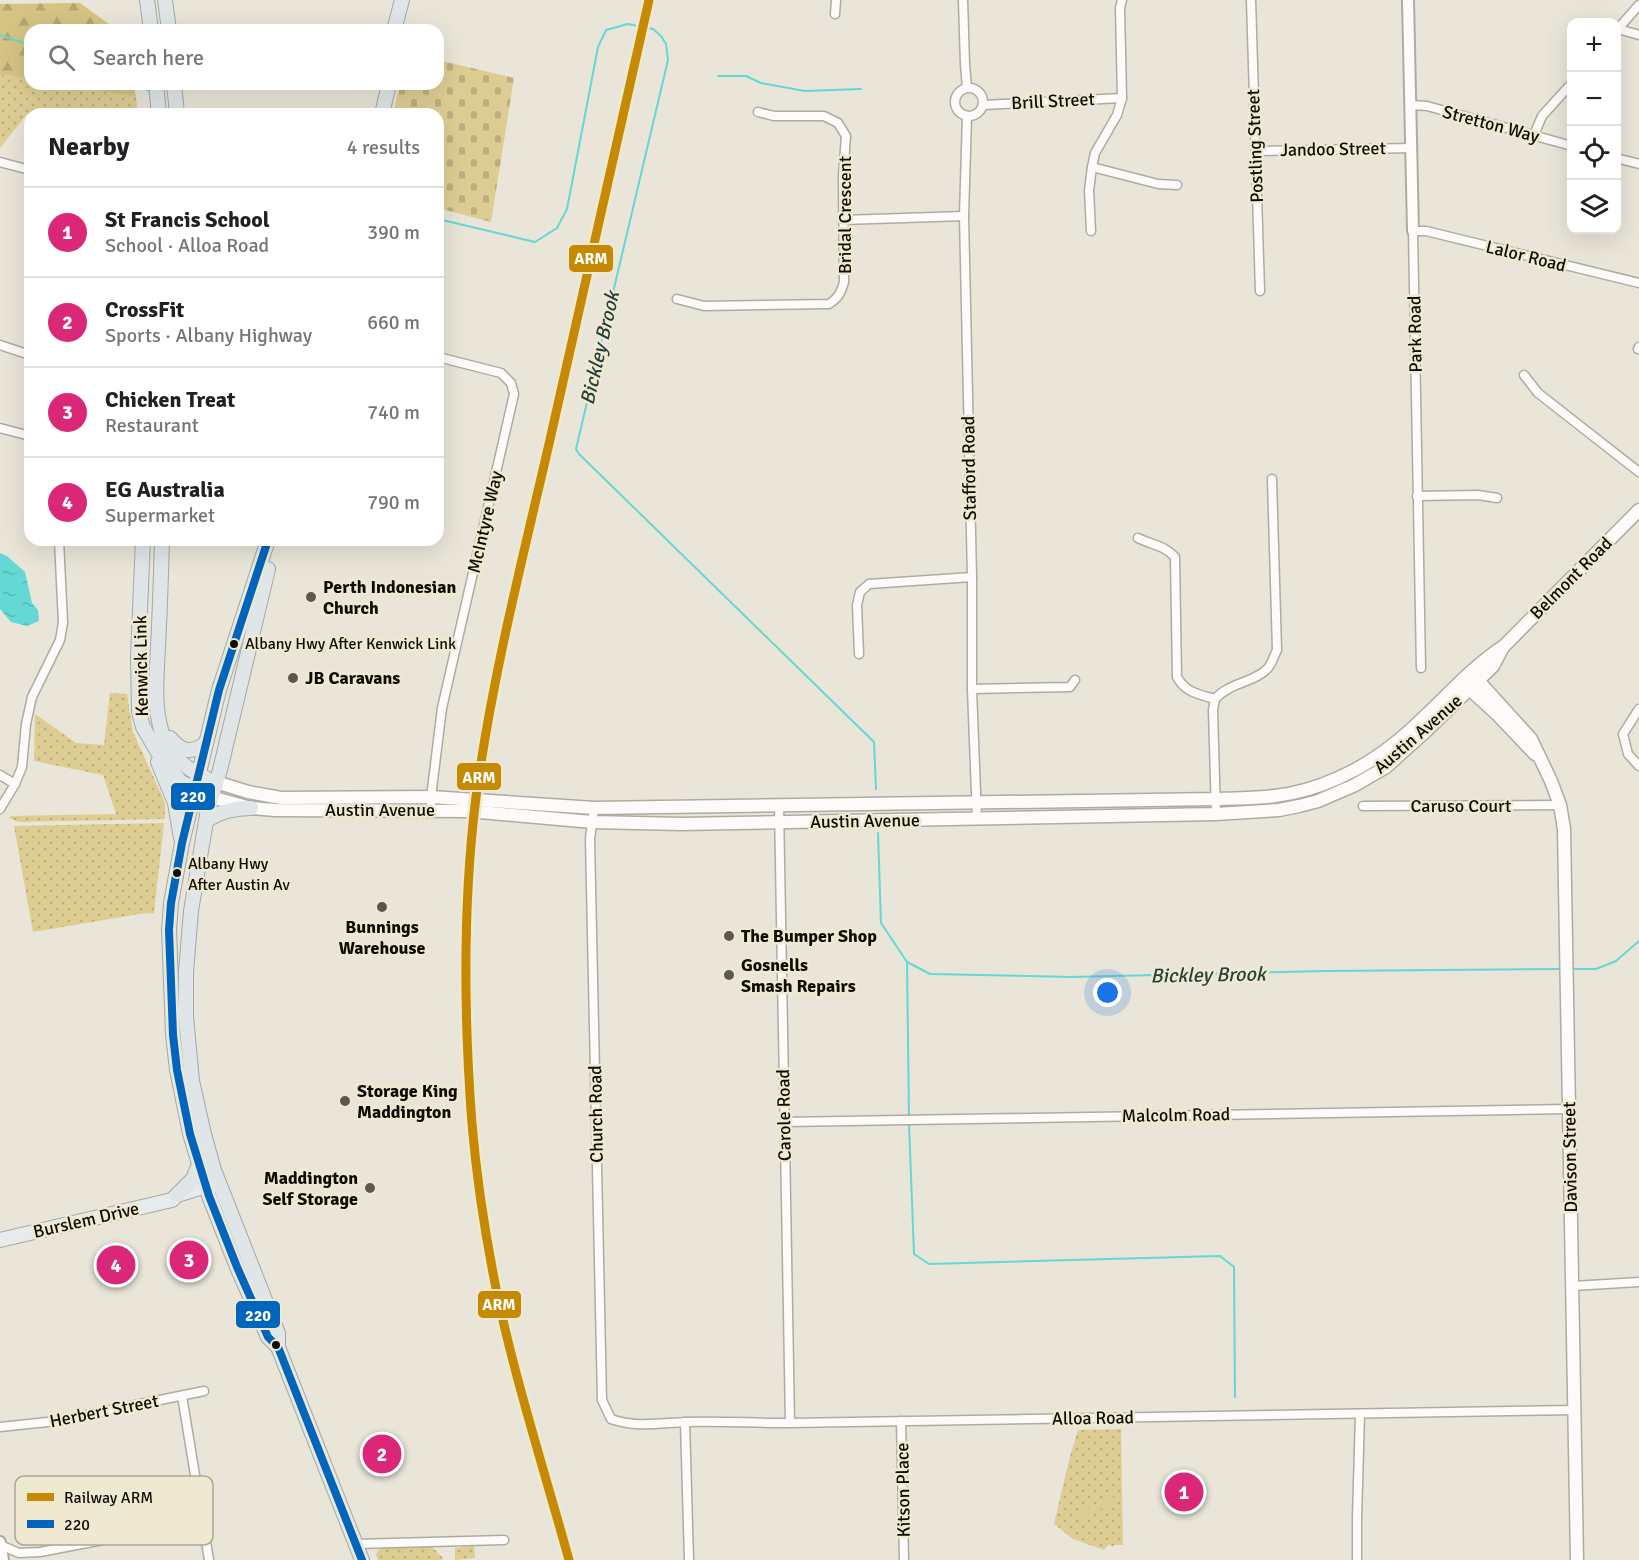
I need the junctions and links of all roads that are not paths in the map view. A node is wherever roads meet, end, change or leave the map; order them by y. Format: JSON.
{"nodes":[{"id":1,"x":147,"y":0,"type":"edge"},
{"id":2,"x":165,"y":0,"type":"edge"},
{"id":3,"x":402,"y":0,"type":"edge"},
{"id":4,"x":410,"y":0,"type":"edge"},
{"id":5,"x":836,"y":0,"type":"edge"},
{"id":6,"x":963,"y":0,"type":"edge"},
{"id":7,"x":1122,"y":0,"type":"edge"},
{"id":8,"x":1251,"y":0,"type":"edge"},
{"id":9,"x":1408,"y":0,"type":"edge"},
{"id":10,"x":1639,"y":5,"type":"edge"},
{"id":11,"x":835,"y":14,"type":"dead end"},
{"id":12,"x":150,"y":24,"type":"edge"},
{"id":13,"x":168,"y":24,"type":"edge"},
{"id":14,"x":396,"y":24,"type":"edge"},
{"id":15,"x":404,"y":24,"type":"edge"},
{"id":16,"x":1621,"y":25,"type":"edge"},
{"id":17,"x":1621,"y":31,"type":"edge"},
{"id":18,"x":1639,"y":36,"type":"edge"},
{"id":19,"x":967,"y":88,"type":"junction"},
{"id":20,"x":1567,"y":88,"type":"edge"},
{"id":21,"x":157,"y":90,"type":"edge"},
{"id":22,"x":175,"y":90,"type":"edge"},
{"id":23,"x":380,"y":90,"type":"edge"},
{"id":24,"x":388,"y":90,"type":"edge"},
{"id":25,"x":1122,"y":98,"type":"junction"},
{"id":26,"x":983,"y":105,"type":"junction"},
{"id":27,"x":1411,"y":105,"type":"junction"},
{"id":28,"x":158,"y":108,"type":"edge"},
{"id":29,"x":176,"y":108,"type":"edge"},
{"id":30,"x":375,"y":108,"type":"edge"},
{"id":31,"x":383,"y":108,"type":"edge"},
{"id":32,"x":758,"y":112,"type":"dead end"},
{"id":33,"x":968,"y":116,"type":"junction"},
{"id":34,"x":1534,"y":135,"type":"junction"},
{"id":35,"x":1567,"y":145,"type":"edge"},
{"id":36,"x":1412,"y":148,"type":"junction"},
{"id":37,"x":1256,"y":151,"type":"junction"},
{"id":38,"x":1621,"y":159,"type":"edge"},
{"id":39,"x":0,"y":162,"type":"edge"},
{"id":40,"x":1639,"y":164,"type":"edge"},
{"id":41,"x":1092,"y":167,"type":"junction"},
{"id":42,"x":24,"y":168,"type":"edge"},
{"id":43,"x":1177,"y":185,"type":"dead end"},
{"id":44,"x":964,"y":216,"type":"junction"},
{"id":45,"x":843,"y":220,"type":"junction"},
{"id":46,"x":1091,"y":231,"type":"dead end"},
{"id":47,"x":1413,"y":231,"type":"junction"},
{"id":48,"x":1639,"y":283,"type":"edge"},
{"id":49,"x":1260,"y":291,"type":"dead end"},
{"id":50,"x":677,"y":299,"type":"dead end"},
{"id":51,"x":0,"y":345,"type":"edge"},
{"id":52,"x":24,"y":353,"type":"edge"},
{"id":53,"x":444,"y":359,"type":"edge"},
{"id":54,"x":1524,"y":375,"type":"dead end"},
{"id":55,"x":0,"y":428,"type":"edge"},
{"id":56,"x":24,"y":434,"type":"edge"},
{"id":57,"x":1639,"y":472,"type":"edge"},
{"id":58,"x":1272,"y":479,"type":"dead end"},
{"id":59,"x":1417,"y":496,"type":"junction"},
{"id":60,"x":1497,"y":498,"type":"dead end"},
{"id":61,"x":1639,"y":510,"type":"edge"},
{"id":62,"x":1138,"y":538,"type":"dead end"},
{"id":63,"x":59,"y":546,"type":"edge"},
{"id":64,"x":143,"y":546,"type":"edge"},
{"id":65,"x":162,"y":546,"type":"edge"},
{"id":66,"x":266,"y":546,"type":"edge"},
{"id":67,"x":275,"y":546,"type":"edge"},
{"id":68,"x":972,"y":577,"type":"junction"},
{"id":69,"x":859,"y":654,"type":"dead end"},
{"id":70,"x":1421,"y":668,"type":"dead end"},
{"id":71,"x":1075,"y":680,"type":"dead end"},
{"id":72,"x":1470,"y":681,"type":"junction"},
{"id":73,"x":972,"y":689,"type":"junction"},
{"id":74,"x":1215,"y":699,"type":"junction"},
{"id":75,"x":1639,"y":709,"type":"edge"},
{"id":76,"x":159,"y":723,"type":"junction"},
{"id":77,"x":143,"y":728,"type":"junction"},
{"id":78,"x":206,"y":743,"type":"junction"},
{"id":79,"x":1639,"y":766,"type":"edge"},
{"id":80,"x":198,"y":775,"type":"junction"},
{"id":81,"x":0,"y":776,"type":"edge"},
{"id":82,"x":216,"y":782,"type":"junction"},
{"id":83,"x":15,"y":784,"type":"junction"},
{"id":84,"x":194,"y":790,"type":"junction"},
{"id":85,"x":212,"y":797,"type":"junction"},
{"id":86,"x":431,"y":797,"type":"junction"},
{"id":87,"x":1216,"y":799,"type":"junction"},
{"id":88,"x":977,"y":803,"type":"junction"},
{"id":89,"x":1560,"y":805,"type":"junction"},
{"id":90,"x":779,"y":806,"type":"junction"},
{"id":91,"x":1363,"y":806,"type":"dead end"},
{"id":92,"x":251,"y":808,"type":"junction"},
{"id":93,"x":594,"y":808,"type":"junction"},
{"id":94,"x":0,"y":809,"type":"edge"},
{"id":95,"x":431,"y":810,"type":"junction"},
{"id":96,"x":1216,"y":814,"type":"junction"},
{"id":97,"x":977,"y":819,"type":"junction"},
{"id":98,"x":207,"y":820,"type":"junction"},
{"id":99,"x":592,"y":822,"type":"junction"},
{"id":100,"x":779,"y":823,"type":"junction"},
{"id":101,"x":182,"y":843,"type":"junction"},
{"id":102,"x":1569,"y":1109,"type":"junction"},
{"id":103,"x":784,"y":1122,"type":"junction"},
{"id":104,"x":199,"y":1164,"type":"junction"},
{"id":105,"x":214,"y":1189,"type":"junction"},
{"id":106,"x":174,"y":1197,"type":"junction"},
{"id":107,"x":0,"y":1240,"type":"edge"},
{"id":108,"x":1639,"y":1282,"type":"edge"},
{"id":109,"x":1573,"y":1286,"type":"junction"},
{"id":110,"x":204,"y":1391,"type":"dead end"},
{"id":111,"x":182,"y":1396,"type":"junction"},
{"id":112,"x":1575,"y":1410,"type":"junction"},
{"id":113,"x":1360,"y":1414,"type":"junction"},
{"id":114,"x":611,"y":1419,"type":"joint"},
{"id":115,"x":901,"y":1421,"type":"junction"},
{"id":116,"x":685,"y":1422,"type":"junction"},
{"id":117,"x":790,"y":1423,"type":"junction"},
{"id":118,"x":2,"y":1429,"type":"edge"},
{"id":119,"x":195,"y":1476,"type":"edge"},
{"id":120,"x":504,"y":1540,"type":"dead end"},
{"id":121,"x":0,"y":1543,"type":"edge"},
{"id":122,"x":356,"y":1544,"type":"junction"},
{"id":123,"x":77,"y":1545,"type":"edge"},
{"id":124,"x":206,"y":1545,"type":"edge"},
{"id":125,"x":40,"y":1552,"type":"junction"},
{"id":126,"x":3,"y":1560,"type":"edge"},
{"id":127,"x":22,"y":1560,"type":"edge"},
{"id":128,"x":209,"y":1560,"type":"edge"},
{"id":129,"x":362,"y":1560,"type":"edge"},
{"id":130,"x":689,"y":1560,"type":"edge"},
{"id":131,"x":904,"y":1560,"type":"edge"},
{"id":132,"x":1358,"y":1560,"type":"edge"},
{"id":133,"x":1577,"y":1560,"type":"edge"}],
"edges":[{"from":1,"to":12,"type":"highway"},
{"from":2,"to":13,"type":"highway"},
{"from":3,"to":14,"type":"highway"},
{"from":4,"to":15,"type":"highway"},
{"from":5,"to":11,"type":"street"},
{"from":6,"to":19,"type":"street","name":"Stafford Road"},
{"from":7,"to":25,"type":"street"},
{"from":8,"to":37,"type":"street","name":"Postling Street"},
{"from":9,"to":27,"type":"street","name":"Park Road"},
{"from":10,"to":16,"type":"street"},
{"from":17,"to":18,"type":"street"},
{"from":19,"to":26,"type":"street"},
{"from":19,"to":33,"type":"street","name":"Stafford Road"},
{"from":20,"to":34,"type":"street"},
{"from":21,"to":28,"type":"highway"},
{"from":22,"to":29,"type":"highway"},
{"from":23,"to":30,"type":"highway"},
{"from":24,"to":31,"type":"highway"},
{"from":25,"to":26,"type":"street","name":"Brill Street"},
{"from":25,"to":41,"type":"street"},
{"from":26,"to":33,"type":"street"},
{"from":27,"to":34,"type":"street","name":"Stretton Way"},
{"from":27,"to":36,"type":"street","name":"Park Road"},
{"from":32,"to":45,"type":"street","name":"Bridal Crescent"},
{"from":33,"to":44,"type":"street","name":"Stafford Road"},
{"from":34,"to":35,"type":"street","name":"Stretton Way"},
{"from":36,"to":37,"type":"street","name":"Jandoo Street"},
{"from":36,"to":47,"type":"street","name":"Park Road"},
{"from":37,"to":49,"type":"street","name":"Postling Street"},
{"from":38,"to":40,"type":"street"},
{"from":39,"to":42,"type":"street"},
{"from":41,"to":43,"type":"street"},
{"from":41,"to":46,"type":"street"},
{"from":44,"to":45,"type":"street"},
{"from":44,"to":68,"type":"street","name":"Stafford Road"},
{"from":45,"to":50,"type":"street","name":"Bridal Crescent"},
{"from":47,"to":48,"type":"street","name":"Lalor Road"},
{"from":47,"to":59,"type":"street","name":"Park Road"},
{"from":51,"to":52,"type":"street"},
{"from":53,"to":86,"type":"street","name":"McIntyre Way"},
{"from":54,"to":57,"type":"street"},
{"from":55,"to":56,"type":"street"},
{"from":58,"to":74,"type":"street"},
{"from":59,"to":60,"type":"street"},
{"from":59,"to":70,"type":"street","name":"Park Road"},
{"from":61,"to":72,"type":"main road","name":"Belmont Road"},
{"from":62,"to":74,"type":"street"},
{"from":63,"to":83,"type":"street"},
{"from":64,"to":77,"type":"highway","name":"Kenwick Link"},
{"from":65,"to":76,"type":"highway","name":"Kenwick Link"},
{"from":66,"to":78,"type":"highway"},
{"from":67,"to":82,"type":"highway"},
{"from":68,"to":69,"type":"street"},
{"from":68,"to":73,"type":"street","name":"Stafford Road"},
{"from":71,"to":73,"type":"street"},
{"from":72,"to":87,"type":"main road","name":"Austin Avenue"},
{"from":72,"to":89,"type":"main road","name":"Davison Street"},
{"from":72,"to":96,"type":"main road","name":"Austin Avenue"},
{"from":73,"to":88,"type":"street","name":"Stafford Road"},
{"from":74,"to":87,"type":"street"},
{"from":75,"to":79,"type":"street"},
{"from":76,"to":78,"type":"highway"},
{"from":76,"to":80,"type":"highway","name":"Kenwick Link"},
{"from":77,"to":84,"type":"highway","name":"Kenwick Link"},
{"from":77,"to":101,"type":"highway"},
{"from":78,"to":80,"type":"highway"},
{"from":80,"to":82,"type":"highway","name":"Kenwick Link"},
{"from":80,"to":84,"type":"highway"},
{"from":81,"to":83,"type":"street"},
{"from":82,"to":85,"type":"highway"},
{"from":82,"to":86,"type":"main road","name":"Austin Avenue"},
{"from":83,"to":94,"type":"street"},
{"from":84,"to":85,"type":"highway","name":"Kenwick Link"},
{"from":84,"to":101,"type":"highway"},
{"from":85,"to":92,"type":"main road","name":"Austin Avenue"},
{"from":85,"to":98,"type":"highway"},
{"from":86,"to":93,"type":"main road","name":"Austin Avenue"},
{"from":86,"to":95,"type":"street","name":"McIntyre Way"},
{"from":87,"to":88,"type":"main road","name":"Austin Avenue"},
{"from":87,"to":96,"type":"street"},
{"from":88,"to":90,"type":"main road","name":"Austin Avenue"},
{"from":88,"to":97,"type":"street","name":"Stafford Road"},
{"from":89,"to":91,"type":"street","name":"Caruso Court"},
{"from":89,"to":102,"type":"main road","name":"Davison Street"},
{"from":90,"to":93,"type":"main road","name":"Austin Avenue"},
{"from":90,"to":100,"type":"street","name":"Carole Road"},
{"from":92,"to":95,"type":"main road","name":"Austin Avenue"},
{"from":92,"to":98,"type":"highway"},
{"from":93,"to":99,"type":"street","name":"Church Road"},
{"from":95,"to":99,"type":"main road","name":"Austin Avenue"},
{"from":96,"to":97,"type":"main road","name":"Austin Avenue"},
{"from":97,"to":100,"type":"main road","name":"Austin Avenue"},
{"from":98,"to":105,"type":"highway"},
{"from":99,"to":100,"type":"main road","name":"Austin Avenue"},
{"from":99,"to":114,"type":"street","name":"Church Road"},
{"from":100,"to":103,"type":"street","name":"Carole Road"},
{"from":101,"to":104,"type":"highway"},
{"from":102,"to":103,"type":"street","name":"Malcolm Road"},
{"from":102,"to":109,"type":"main road","name":"Davison Street"},
{"from":103,"to":117,"type":"street","name":"Carole Road"},
{"from":104,"to":105,"type":"highway"},
{"from":104,"to":106,"type":"highway"},
{"from":105,"to":106,"type":"main road","name":"Burslem Drive"},
{"from":105,"to":122,"type":"highway"},
{"from":106,"to":107,"type":"main road","name":"Burslem Drive"},
{"from":108,"to":109,"type":"street"},
{"from":109,"to":112,"type":"main road","name":"Davison Street"},
{"from":110,"to":111,"type":"street","name":"Herbert Street"},
{"from":111,"to":118,"type":"street","name":"Herbert Street"},
{"from":111,"to":119,"type":"street"},
{"from":112,"to":113,"type":"street","name":"Alloa Road"},
{"from":112,"to":133,"type":"main road","name":"Davison Street"},
{"from":113,"to":115,"type":"street","name":"Alloa Road"},
{"from":113,"to":132,"type":"street"},
{"from":114,"to":116,"type":"street","name":"Alloa Road"},
{"from":115,"to":117,"type":"street","name":"Alloa Road"},
{"from":115,"to":131,"type":"street","name":"Kitson Place"},
{"from":116,"to":117,"type":"street","name":"Alloa Road"},
{"from":116,"to":130,"type":"street"},
{"from":120,"to":122,"type":"street"},
{"from":121,"to":125,"type":"street"},
{"from":121,"to":126,"type":"street"},
{"from":122,"to":129,"type":"highway"},
{"from":123,"to":125,"type":"street"},
{"from":124,"to":128,"type":"street"},
{"from":125,"to":127,"type":"street"}]}
